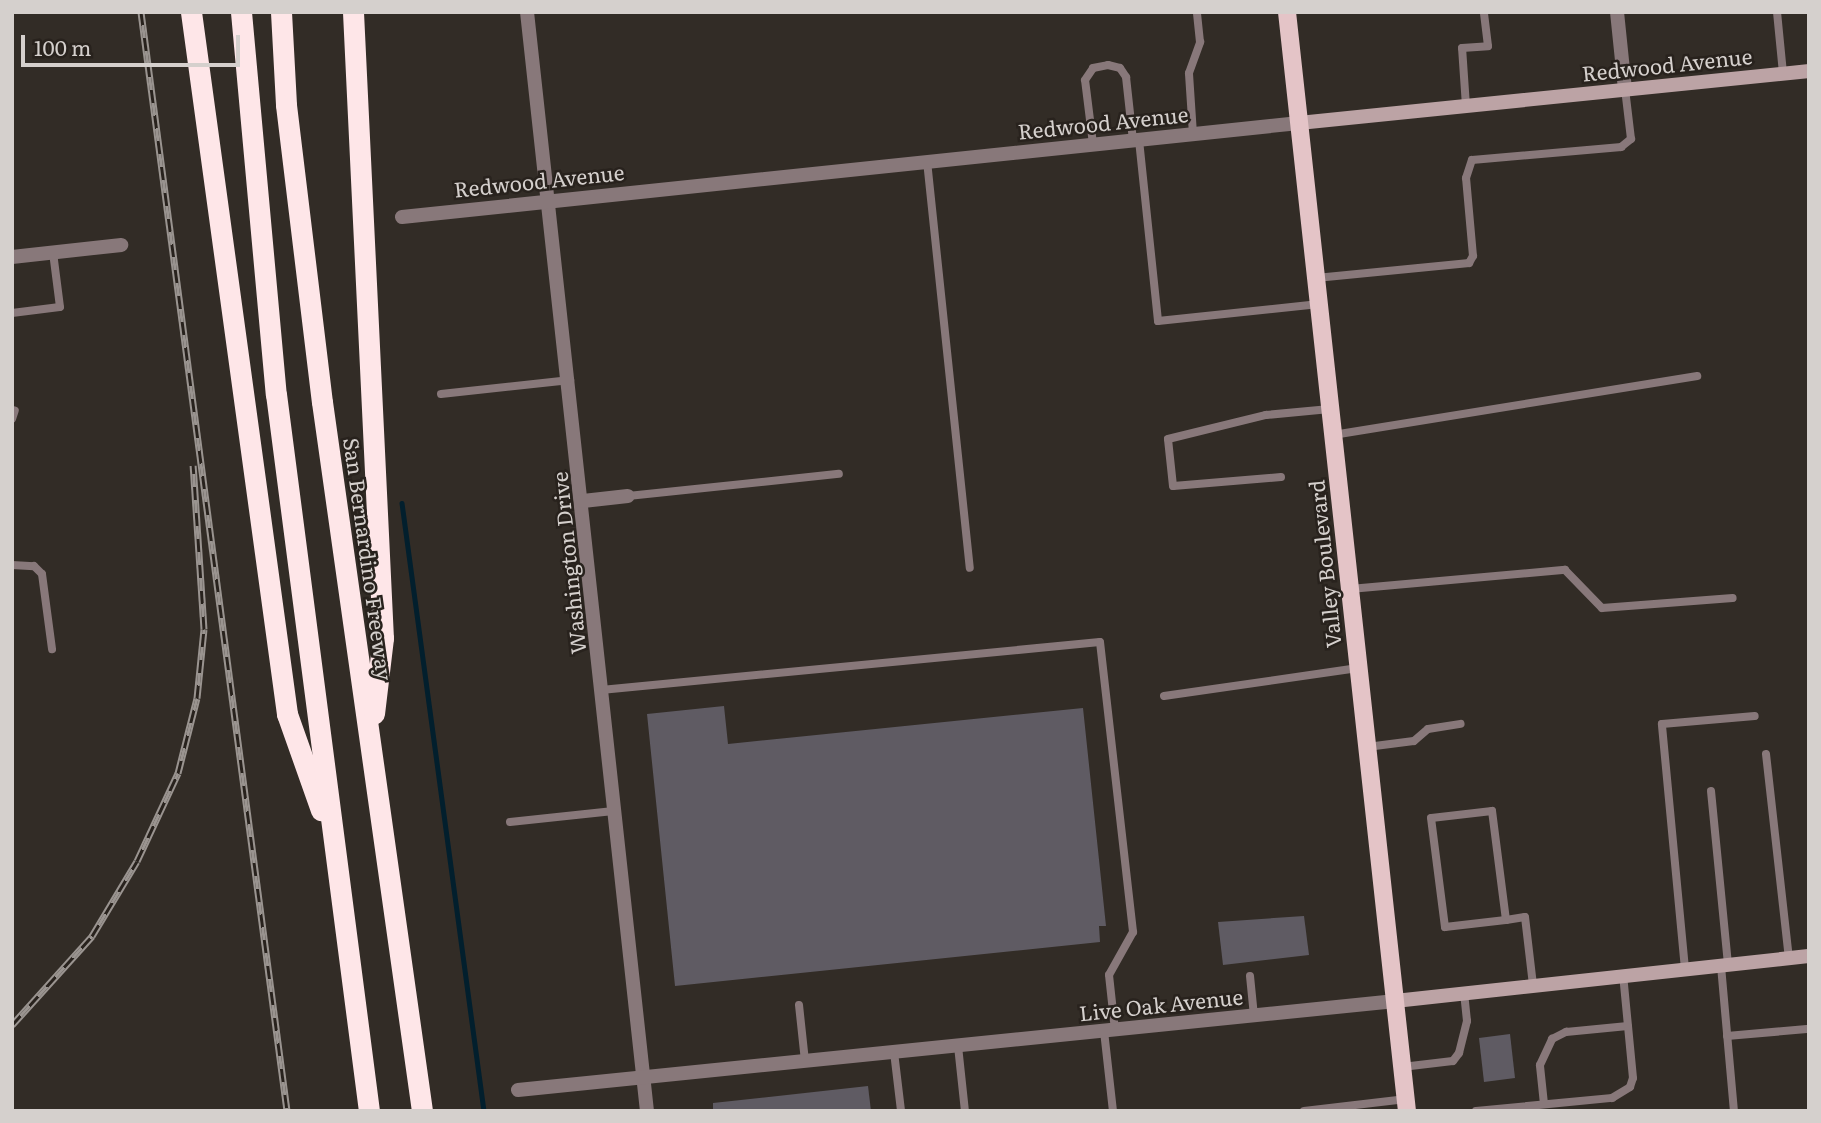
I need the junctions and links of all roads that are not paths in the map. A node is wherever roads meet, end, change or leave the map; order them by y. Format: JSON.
{"nodes":[{"id":1,"x":191,"y":12,"type":"edge"},
{"id":2,"x":241,"y":12,"type":"edge"},
{"id":3,"x":281,"y":12,"type":"edge"},
{"id":4,"x":354,"y":12,"type":"edge"},
{"id":5,"x":527,"y":12,"type":"edge"},
{"id":6,"x":1197,"y":12,"type":"edge"},
{"id":7,"x":1287,"y":12,"type":"edge"},
{"id":8,"x":1485,"y":12,"type":"edge"},
{"id":9,"x":1616,"y":12,"type":"edge"},
{"id":10,"x":1777,"y":12,"type":"edge"},
{"id":11,"x":1809,"y":71,"type":"edge"},
{"id":12,"x":1783,"y":73,"type":"junction"},
{"id":13,"x":1625,"y":89,"type":"junction"},
{"id":14,"x":1466,"y":106,"type":"junction"},
{"id":15,"x":1299,"y":123,"type":"junction"},
{"id":16,"x":1193,"y":134,"type":"junction"},
{"id":17,"x":1136,"y":140,"type":"junction"},
{"id":18,"x":1093,"y":144,"type":"junction"},
{"id":19,"x":927,"y":161,"type":"junction"},
{"id":20,"x":550,"y":200,"type":"junction"},
{"id":21,"x":402,"y":217,"type":"dead end"},
{"id":22,"x":121,"y":245,"type":"dead end"},
{"id":23,"x":53,"y":253,"type":"junction"},
{"id":24,"x":12,"y":257,"type":"edge"},
{"id":25,"x":1316,"y":278,"type":"junction"},
{"id":26,"x":1319,"y":304,"type":"junction"},
{"id":27,"x":12,"y":313,"type":"edge"},
{"id":28,"x":1698,"y":376,"type":"dead end"},
{"id":29,"x":570,"y":380,"type":"junction"},
{"id":30,"x":441,"y":394,"type":"dead end"},
{"id":31,"x":1330,"y":409,"type":"junction"},
{"id":32,"x":1333,"y":435,"type":"junction"},
{"id":33,"x":839,"y":474,"type":"dead end"},
{"id":34,"x":1281,"y":477,"type":"dead end"},
{"id":35,"x":628,"y":496,"type":"joint"},
{"id":36,"x":583,"y":500,"type":"junction"},
{"id":37,"x":12,"y":565,"type":"edge"},
{"id":38,"x":970,"y":568,"type":"dead end"},
{"id":39,"x":1350,"y":589,"type":"junction"},
{"id":40,"x":1733,"y":598,"type":"dead end"},
{"id":41,"x":52,"y":649,"type":"dead end"},
{"id":42,"x":1358,"y":668,"type":"junction"},
{"id":43,"x":601,"y":690,"type":"junction"},
{"id":44,"x":1164,"y":696,"type":"dead end"},
{"id":45,"x":1755,"y":716,"type":"dead end"},
{"id":46,"x":1461,"y":724,"type":"dead end"},
{"id":47,"x":370,"y":743,"type":"junction"},
{"id":48,"x":1367,"y":747,"type":"junction"},
{"id":49,"x":1766,"y":754,"type":"dead end"},
{"id":50,"x":1711,"y":791,"type":"dead end"},
{"id":51,"x":613,"y":811,"type":"junction"},
{"id":52,"x":510,"y":822,"type":"dead end"},
{"id":53,"x":336,"y":854,"type":"junction"},
{"id":54,"x":1506,"y":920,"type":"junction"},
{"id":55,"x":1809,"y":957,"type":"edge"},
{"id":56,"x":1789,"y":959,"type":"junction"},
{"id":57,"x":1725,"y":965,"type":"junction"},
{"id":58,"x":1685,"y":969,"type":"junction"},
{"id":59,"x":1623,"y":974,"type":"junction"},
{"id":60,"x":1250,"y":976,"type":"dead end"},
{"id":61,"x":1534,"y":985,"type":"junction"},
{"id":62,"x":1464,"y":994,"type":"junction"},
{"id":63,"x":1395,"y":1001,"type":"junction"},
{"id":64,"x":799,"y":1005,"type":"dead end"},
{"id":65,"x":1254,"y":1016,"type":"junction"},
{"id":66,"x":1628,"y":1026,"type":"junction"},
{"id":67,"x":1807,"y":1029,"type":"dead end"},
{"id":68,"x":1110,"y":1031,"type":"junction"},
{"id":69,"x":1727,"y":1036,"type":"junction"},
{"id":70,"x":958,"y":1046,"type":"junction"},
{"id":71,"x":894,"y":1052,"type":"junction"},
{"id":72,"x":805,"y":1061,"type":"junction"},
{"id":73,"x":1402,"y":1067,"type":"junction"},
{"id":74,"x":643,"y":1077,"type":"junction"},
{"id":75,"x":518,"y":1090,"type":"dead end"},
{"id":76,"x":1544,"y":1104,"type":"junction"},
{"id":77,"x":1406,"y":1105,"type":"edge"},
{"id":78,"x":369,"y":1111,"type":"edge"},
{"id":79,"x":422,"y":1111,"type":"edge"},
{"id":80,"x":647,"y":1111,"type":"edge"},
{"id":81,"x":901,"y":1111,"type":"edge"},
{"id":82,"x":965,"y":1111,"type":"edge"},
{"id":83,"x":1113,"y":1111,"type":"edge"},
{"id":84,"x":1304,"y":1111,"type":"edge"},
{"id":85,"x":1476,"y":1111,"type":"edge"},
{"id":86,"x":1734,"y":1111,"type":"edge"}],
"edges":[{"from":1,"to":53,"type":"highway"},
{"from":2,"to":53,"type":"highway"},
{"from":3,"to":47,"type":"highway","name":"San Bernardino Freeway"},
{"from":4,"to":47,"type":"highway"},
{"from":5,"to":20,"type":"street","name":"Washington Drive"},
{"from":6,"to":16,"type":"lane"},
{"from":7,"to":15,"type":"main road","name":"Valley Boulevard"},
{"from":8,"to":14,"type":"lane"},
{"from":9,"to":13,"type":"street"},
{"from":10,"to":12,"type":"lane"},
{"from":11,"to":12,"type":"street","name":"Redwood Avenue"},
{"from":12,"to":13,"type":"street","name":"Redwood Avenue"},
{"from":13,"to":14,"type":"street","name":"Redwood Avenue"},
{"from":13,"to":25,"type":"lane"},
{"from":14,"to":15,"type":"street","name":"Redwood Avenue"},
{"from":15,"to":16,"type":"street","name":"Redwood Avenue"},
{"from":15,"to":25,"type":"main road","name":"Valley Boulevard"},
{"from":16,"to":17,"type":"street","name":"Redwood Avenue"},
{"from":17,"to":18,"type":"street","name":"Redwood Avenue"},
{"from":17,"to":18,"type":"lane"},
{"from":17,"to":26,"type":"lane"},
{"from":18,"to":19,"type":"street","name":"Redwood Avenue"},
{"from":19,"to":20,"type":"street","name":"Redwood Avenue"},
{"from":19,"to":38,"type":"lane"},
{"from":20,"to":21,"type":"street","name":"Redwood Avenue"},
{"from":20,"to":29,"type":"street","name":"Washington Drive"},
{"from":22,"to":23,"type":"street"},
{"from":23,"to":24,"type":"street"},
{"from":23,"to":27,"type":"lane"},
{"from":25,"to":26,"type":"main road","name":"Valley Boulevard"},
{"from":26,"to":31,"type":"main road","name":"Valley Boulevard"},
{"from":28,"to":32,"type":"lane"},
{"from":29,"to":30,"type":"lane"},
{"from":29,"to":36,"type":"street","name":"Washington Drive"},
{"from":31,"to":32,"type":"main road","name":"Valley Boulevard"},
{"from":31,"to":34,"type":"lane"},
{"from":32,"to":39,"type":"main road","name":"Valley Boulevard"},
{"from":33,"to":35,"type":"lane"},
{"from":35,"to":36,"type":"street"},
{"from":36,"to":43,"type":"street","name":"Washington Drive"},
{"from":37,"to":41,"type":"lane"},
{"from":39,"to":40,"type":"lane"},
{"from":39,"to":42,"type":"main road","name":"Valley Boulevard"},
{"from":42,"to":44,"type":"lane"},
{"from":42,"to":48,"type":"main road","name":"Valley Boulevard"},
{"from":43,"to":51,"type":"street","name":"Washington Drive"},
{"from":43,"to":68,"type":"lane"},
{"from":45,"to":58,"type":"lane"},
{"from":46,"to":48,"type":"lane"},
{"from":47,"to":79,"type":"highway","name":"San Bernardino Freeway"},
{"from":48,"to":63,"type":"main road","name":"Valley Boulevard"},
{"from":49,"to":56,"type":"lane"},
{"from":50,"to":57,"type":"lane"},
{"from":51,"to":52,"type":"lane"},
{"from":51,"to":74,"type":"street","name":"Washington Drive"},
{"from":53,"to":78,"type":"highway"},
{"from":54,"to":54,"type":"lane"},
{"from":54,"to":61,"type":"lane"},
{"from":55,"to":56,"type":"street","name":"Live Oak Avenue"},
{"from":56,"to":57,"type":"street","name":"Live Oak Avenue"},
{"from":57,"to":58,"type":"street","name":"Live Oak Avenue"},
{"from":57,"to":69,"type":"lane"},
{"from":58,"to":59,"type":"street","name":"Live Oak Avenue"},
{"from":59,"to":61,"type":"street","name":"Live Oak Avenue"},
{"from":59,"to":66,"type":"lane"},
{"from":60,"to":65,"type":"lane"},
{"from":61,"to":62,"type":"street","name":"Live Oak Avenue"},
{"from":62,"to":63,"type":"street","name":"Live Oak Avenue"},
{"from":62,"to":73,"type":"lane"},
{"from":63,"to":65,"type":"street","name":"Live Oak Avenue"},
{"from":63,"to":73,"type":"main road","name":"Valley Boulevard"},
{"from":64,"to":72,"type":"lane"},
{"from":65,"to":68,"type":"street","name":"Live Oak Avenue"},
{"from":66,"to":76,"type":"lane"},
{"from":66,"to":76,"type":"lane"},
{"from":67,"to":69,"type":"lane"},
{"from":68,"to":70,"type":"street","name":"Live Oak Avenue"},
{"from":68,"to":83,"type":"lane"},
{"from":69,"to":86,"type":"lane"},
{"from":70,"to":71,"type":"street","name":"Live Oak Avenue"},
{"from":70,"to":82,"type":"lane"},
{"from":71,"to":72,"type":"street","name":"Live Oak Avenue"},
{"from":71,"to":81,"type":"lane"},
{"from":72,"to":74,"type":"street","name":"Live Oak Avenue"},
{"from":73,"to":77,"type":"main road","name":"Valley Boulevard"},
{"from":74,"to":75,"type":"street","name":"Live Oak Avenue"},
{"from":74,"to":80,"type":"street","name":"Washington Drive"},
{"from":76,"to":85,"type":"lane"},
{"from":77,"to":84,"type":"lane"}]}
